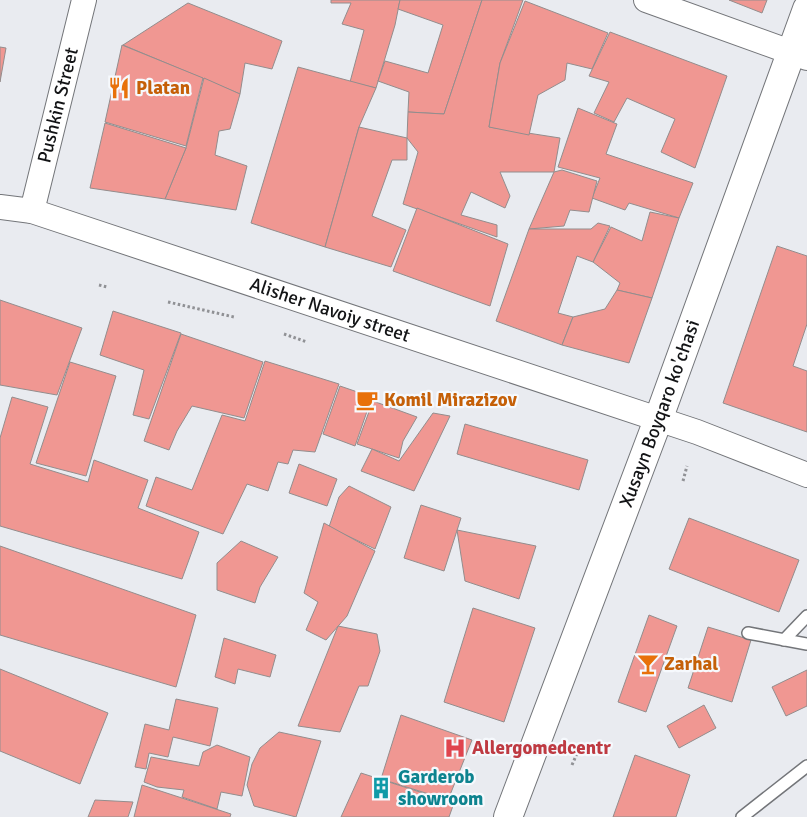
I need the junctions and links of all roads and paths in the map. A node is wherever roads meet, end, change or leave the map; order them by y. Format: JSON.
{"nodes":[{"id":1,"x":84,"y":0,"type":"edge"},
{"id":2,"x":646,"y":0,"type":"edge"},
{"id":3,"x":807,"y":9,"type":"edge"},
{"id":4,"x":799,"y":55,"type":"edge"},
{"id":5,"x":0,"y":207,"type":"edge"},
{"id":6,"x":32,"y":211,"type":"junction"},
{"id":7,"x":98,"y":285,"type":"dead end"},
{"id":8,"x":107,"y":287,"type":"dead end"},
{"id":9,"x":168,"y":302,"type":"dead end"},
{"id":10,"x":234,"y":317,"type":"dead end"},
{"id":11,"x":284,"y":334,"type":"dead end"},
{"id":12,"x":307,"y":342,"type":"dead end"},
{"id":13,"x":449,"y":392,"type":"dead end"},
{"id":14,"x":458,"y":395,"type":"dead end"},
{"id":15,"x":658,"y":420,"type":"junction"},
{"id":16,"x":687,"y":466,"type":"dead end"},
{"id":17,"x":807,"y":475,"type":"edge"},
{"id":18,"x":683,"y":481,"type":"dead end"},
{"id":19,"x":807,"y":616,"type":"edge"},
{"id":20,"x":748,"y":633,"type":"dead end"},
{"id":21,"x":784,"y":640,"type":"junction"},
{"id":22,"x":807,"y":644,"type":"edge"},
{"id":23,"x":579,"y":749,"type":"dead end"},
{"id":24,"x":572,"y":764,"type":"dead end"},
{"id":25,"x":807,"y":766,"type":"edge"},
{"id":26,"x":508,"y":817,"type":"edge"},
{"id":27,"x":742,"y":817,"type":"edge"}],
"edges":[{"from":1,"to":6,"type":"street","name":"Pushkin Street"},
{"from":2,"to":4,"type":"street"},
{"from":3,"to":4,"type":"main road","name":"Xusayn Boyqaro ko'chasi"},
{"from":4,"to":15,"type":"main road","name":"Xusayn Boyqaro ko'chasi"},
{"from":5,"to":6,"type":"street","name":"Alisher Navoiy street"},
{"from":6,"to":15,"type":"street","name":"Alisher Navoiy street"},
{"from":7,"to":8,"type":"path"},
{"from":9,"to":10,"type":"path"},
{"from":11,"to":12,"type":"path"},
{"from":13,"to":14,"type":"path"},
{"from":15,"to":17,"type":"street","name":"Alisher Navoiy street"},
{"from":15,"to":26,"type":"main road","name":"Xusayn Boyqaro ko'chasi"},
{"from":16,"to":18,"type":"path"},
{"from":19,"to":21,"type":"lane"},
{"from":20,"to":21,"type":"lane"},
{"from":21,"to":22,"type":"lane"},
{"from":23,"to":24,"type":"path"},
{"from":25,"to":27,"type":"lane"}]}
